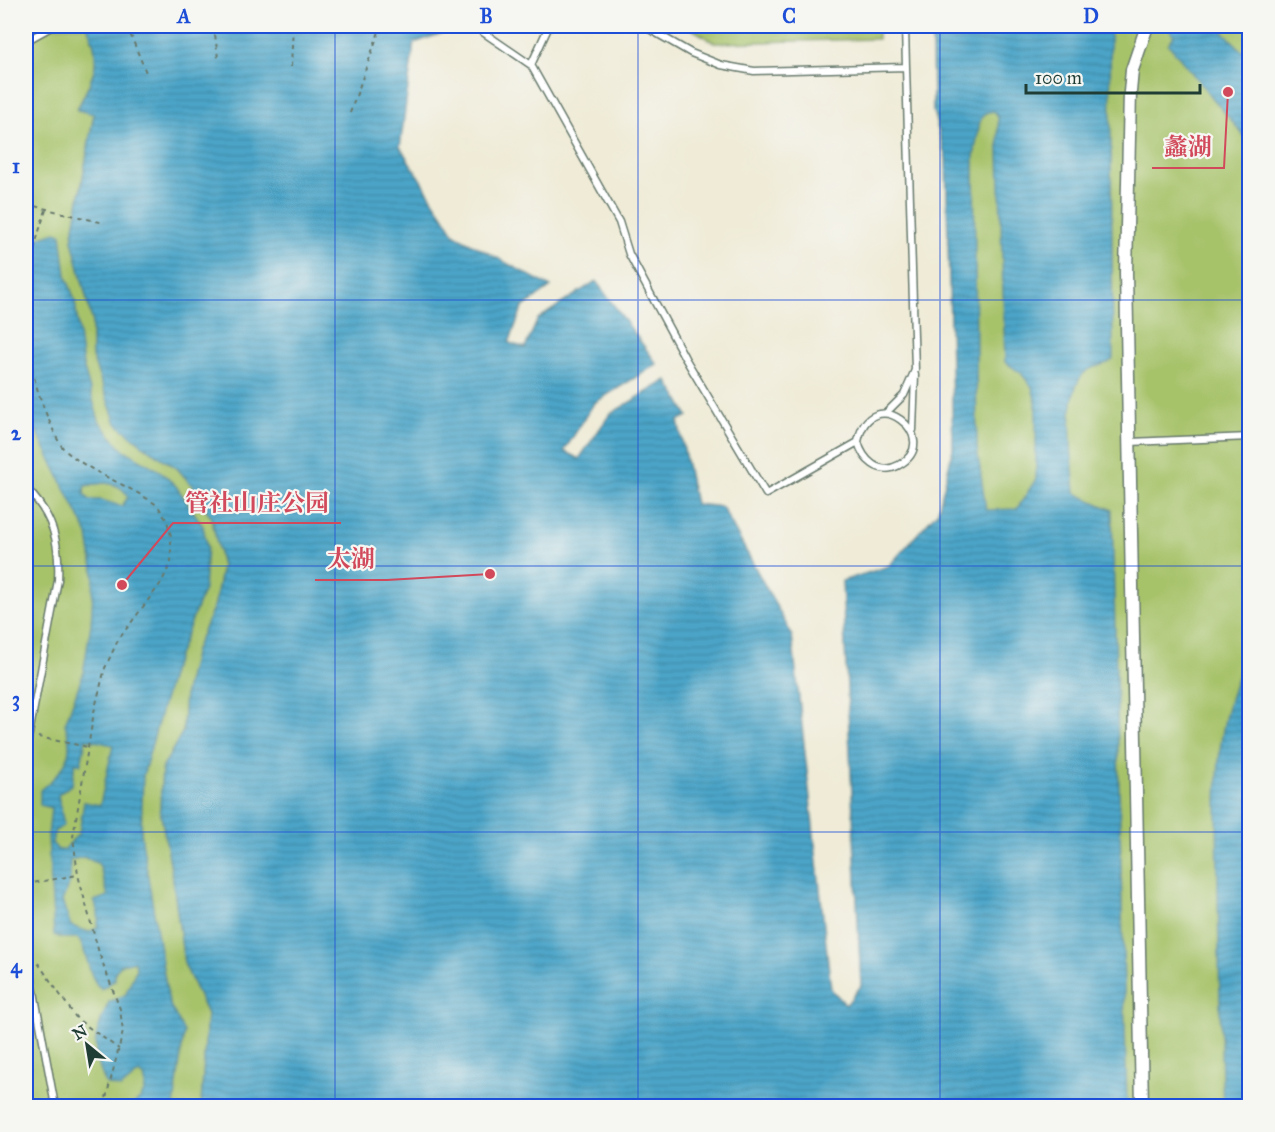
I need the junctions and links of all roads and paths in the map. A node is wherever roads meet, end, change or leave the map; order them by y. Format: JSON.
{"nodes":[{"id":1,"x":53,"y":26,"type":"edge"},
{"id":2,"x":127,"y":26,"type":"edge"},
{"id":3,"x":214,"y":26,"type":"edge"},
{"id":4,"x":292,"y":26,"type":"edge"},
{"id":5,"x":381,"y":26,"type":"edge"},
{"id":6,"x":474,"y":26,"type":"edge"},
{"id":7,"x":549,"y":26,"type":"edge"},
{"id":8,"x":645,"y":26,"type":"edge"},
{"id":9,"x":905,"y":26,"type":"edge"},
{"id":10,"x":1148,"y":26,"type":"edge"},
{"id":11,"x":26,"y":41,"type":"edge"},
{"id":12,"x":218,"y":58,"type":"dead end"},
{"id":13,"x":531,"y":65,"type":"junction"},
{"id":14,"x":291,"y":67,"type":"dead end"},
{"id":15,"x":906,"y":67,"type":"junction"},
{"id":16,"x":147,"y":75,"type":"dead end"},
{"id":17,"x":350,"y":113,"type":"dead end"},
{"id":18,"x":26,"y":204,"type":"edge"},
{"id":19,"x":46,"y":210,"type":"junction"},
{"id":20,"x":104,"y":223,"type":"dead end"},
{"id":21,"x":915,"y":370,"type":"junction"},
{"id":22,"x":886,"y":413,"type":"junction"},
{"id":23,"x":912,"y":434,"type":"junction"},
{"id":24,"x":1250,"y":437,"type":"edge"},
{"id":25,"x":858,"y":442,"type":"junction"},
{"id":26,"x":1129,"y":442,"type":"junction"},
{"id":27,"x":26,"y":488,"type":"edge"},
{"id":28,"x":26,"y":575,"type":"edge"},
{"id":29,"x":26,"y":610,"type":"edge"},
{"id":30,"x":29,"y":735,"type":"junction"},
{"id":31,"x":87,"y":747,"type":"junction"},
{"id":32,"x":26,"y":750,"type":"edge"},
{"id":33,"x":78,"y":875,"type":"junction"},
{"id":34,"x":26,"y":884,"type":"edge"},
{"id":35,"x":26,"y":948,"type":"edge"},
{"id":36,"x":38,"y":961,"type":"dead end"},
{"id":37,"x":119,"y":1049,"type":"junction"},
{"id":38,"x":55,"y":1107,"type":"edge"},
{"id":39,"x":104,"y":1107,"type":"edge"},
{"id":40,"x":1142,"y":1107,"type":"edge"}],
"edges":[{"from":1,"to":11,"type":"lane"},
{"from":2,"to":16,"type":"path"},
{"from":3,"to":12,"type":"path"},
{"from":4,"to":14,"type":"path"},
{"from":5,"to":17,"type":"path"},
{"from":6,"to":13,"type":"lane"},
{"from":7,"to":13,"type":"lane"},
{"from":8,"to":15,"type":"lane"},
{"from":9,"to":15,"type":"lane"},
{"from":10,"to":26,"type":"street"},
{"from":13,"to":25,"type":"lane"},
{"from":15,"to":21,"type":"lane"},
{"from":18,"to":19,"type":"path"},
{"from":19,"to":20,"type":"path"},
{"from":19,"to":31,"type":"path"},
{"from":21,"to":22,"type":"lane"},
{"from":21,"to":23,"type":"lane"},
{"from":22,"to":23,"type":"lane"},
{"from":22,"to":25,"type":"lane"},
{"from":23,"to":25,"type":"lane"},
{"from":24,"to":26,"type":"lane"},
{"from":26,"to":40,"type":"street"},
{"from":27,"to":30,"type":"lane"},
{"from":28,"to":29,"type":"path"},
{"from":30,"to":31,"type":"path"},
{"from":30,"to":32,"type":"lane"},
{"from":31,"to":33,"type":"path"},
{"from":33,"to":34,"type":"path"},
{"from":33,"to":37,"type":"path"},
{"from":35,"to":38,"type":"lane"},
{"from":36,"to":37,"type":"path"},
{"from":37,"to":39,"type":"path"}]}
